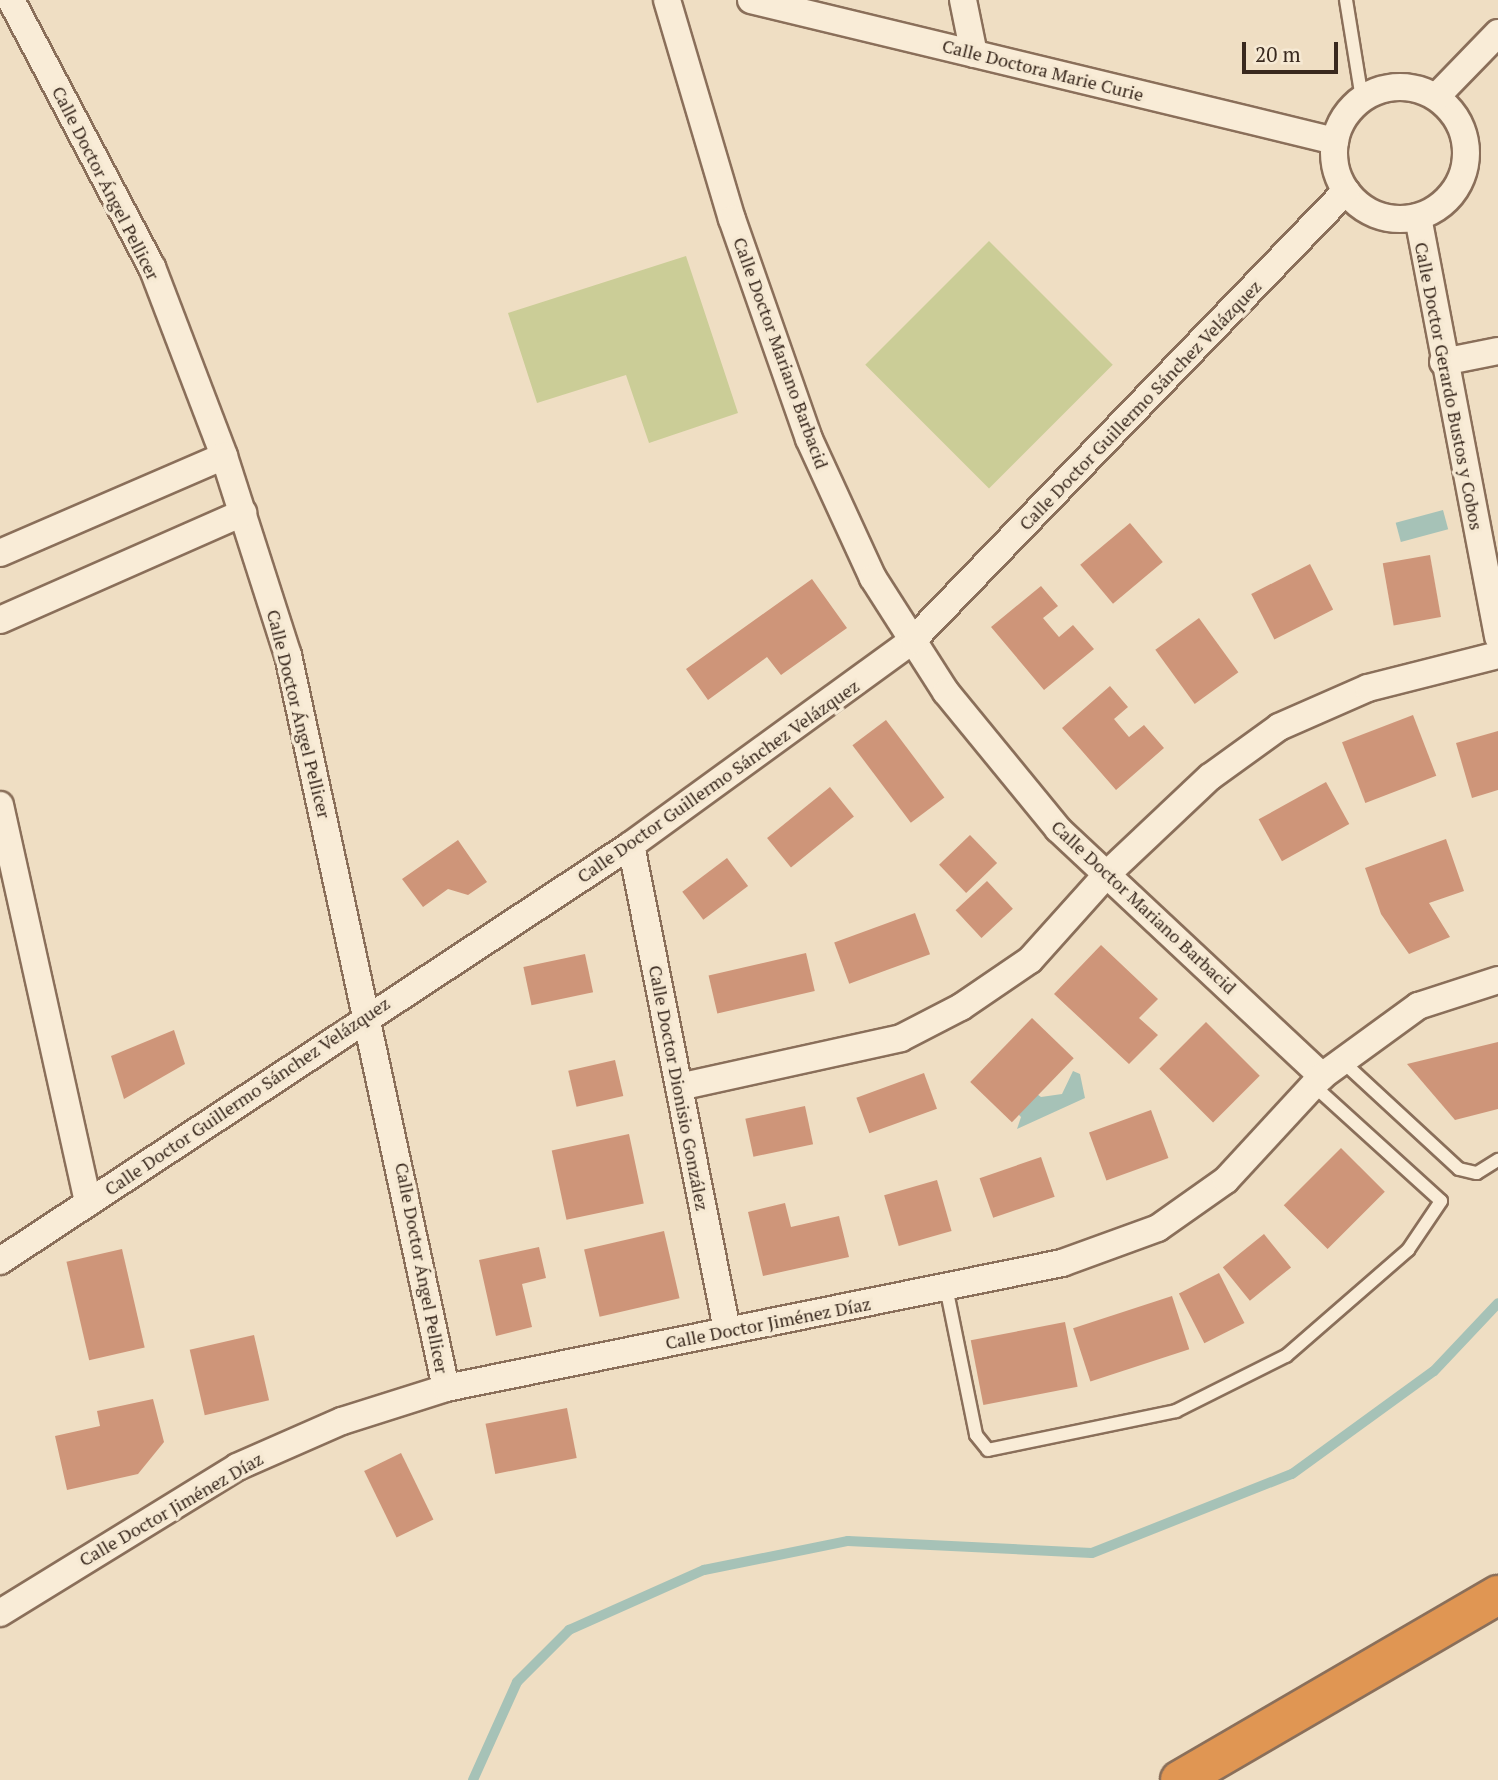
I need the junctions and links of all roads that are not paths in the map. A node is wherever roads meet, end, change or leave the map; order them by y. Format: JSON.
{"nodes":[{"id":1,"x":667,"y":0,"type":"edge"},
{"id":2,"x":751,"y":0,"type":"edge"},
{"id":3,"x":963,"y":0,"type":"edge"},
{"id":4,"x":1346,"y":0,"type":"edge"},
{"id":5,"x":13,"y":2,"type":"edge"},
{"id":6,"x":1498,"y":33,"type":"edge"},
{"id":7,"x":974,"y":54,"type":"junction"},
{"id":8,"x":1436,"y":97,"type":"junction"},
{"id":9,"x":1362,"y":99,"type":"junction"},
{"id":10,"x":1335,"y":141,"type":"junction"},
{"id":11,"x":1346,"y":191,"type":"junction"},
{"id":12,"x":1418,"y":217,"type":"junction"},
{"id":13,"x":1498,"y":351,"type":"edge"},
{"id":14,"x":1443,"y":362,"type":"junction"},
{"id":15,"x":224,"y":456,"type":"junction"},
{"id":16,"x":243,"y":513,"type":"junction"},
{"id":17,"x":0,"y":554,"type":"edge"},
{"id":18,"x":0,"y":620,"type":"edge"},
{"id":19,"x":1498,"y":636,"type":"edge"},
{"id":20,"x":913,"y":640,"type":"junction"},
{"id":21,"x":1498,"y":655,"type":"edge"},
{"id":22,"x":0,"y":805,"type":"edge"},
{"id":23,"x":631,"y":845,"type":"junction"},
{"id":24,"x":1108,"y":873,"type":"junction"},
{"id":25,"x":1498,"y":980,"type":"edge"},
{"id":26,"x":370,"y":1014,"type":"junction"},
{"id":27,"x":1326,"y":1074,"type":"junction"},
{"id":28,"x":679,"y":1087,"type":"junction"},
{"id":29,"x":1498,"y":1160,"type":"edge"},
{"id":30,"x":88,"y":1202,"type":"junction"},
{"id":31,"x":0,"y":1261,"type":"edge"},
{"id":32,"x":946,"y":1287,"type":"junction"},
{"id":33,"x":727,"y":1331,"type":"junction"},
{"id":34,"x":446,"y":1388,"type":"junction"},
{"id":35,"x":1498,"y":1595,"type":"edge"},
{"id":36,"x":0,"y":1613,"type":"edge"},
{"id":37,"x":1180,"y":1780,"type":"edge"}],
"edges":[{"from":1,"to":20,"type":"street","name":"Calle Doctor Mariano Barbacid"},
{"from":2,"to":7,"type":"street","name":"Calle Doctora Marie Curie"},
{"from":3,"to":7,"type":"street"},
{"from":4,"to":9,"type":"lane"},
{"from":5,"to":15,"type":"street","name":"Calle Doctor Ángel Pellicer"},
{"from":6,"to":8,"type":"street"},
{"from":7,"to":10,"type":"street","name":"Calle Doctora Marie Curie"},
{"from":8,"to":9,"type":"street"},
{"from":8,"to":12,"type":"street"},
{"from":9,"to":10,"type":"street"},
{"from":10,"to":11,"type":"street"},
{"from":11,"to":12,"type":"street"},
{"from":11,"to":20,"type":"street","name":"Calle Doctor Guillermo Sánchez Velázquez"},
{"from":12,"to":14,"type":"street","name":"Calle Doctor Gerardo Bustos y Cobos"},
{"from":13,"to":14,"type":"street"},
{"from":14,"to":19,"type":"street","name":"Calle Doctor Gerardo Bustos y Cobos"},
{"from":15,"to":16,"type":"street","name":"Calle Doctor Ángel Pellicer"},
{"from":15,"to":17,"type":"street"},
{"from":16,"to":18,"type":"street"},
{"from":16,"to":26,"type":"street","name":"Calle Doctor Ángel Pellicer"},
{"from":20,"to":23,"type":"street","name":"Calle Doctor Guillermo Sánchez Velázquez"},
{"from":20,"to":24,"type":"street","name":"Calle Doctor Mariano Barbacid"},
{"from":21,"to":24,"type":"street"},
{"from":22,"to":30,"type":"street"},
{"from":23,"to":26,"type":"street","name":"Calle Doctor Guillermo Sánchez Velázquez"},
{"from":23,"to":28,"type":"street","name":"Calle Doctor Dionisio González"},
{"from":24,"to":27,"type":"street","name":"Calle Doctor Mariano Barbacid"},
{"from":24,"to":28,"type":"street"},
{"from":25,"to":27,"type":"street","name":"Calle Doctor Jiménez Díaz"},
{"from":26,"to":30,"type":"street","name":"Calle Doctor Guillermo Sánchez Velázquez"},
{"from":26,"to":34,"type":"street","name":"Calle Doctor Ángel Pellicer"},
{"from":27,"to":29,"type":"lane"},
{"from":27,"to":32,"type":"street","name":"Calle Doctor Jiménez Díaz"},
{"from":27,"to":32,"type":"lane"},
{"from":28,"to":33,"type":"street","name":"Calle Doctor Dionisio González"},
{"from":30,"to":31,"type":"street","name":"Calle Doctor Guillermo Sánchez Velázquez"},
{"from":32,"to":33,"type":"street","name":"Calle Doctor Jiménez Díaz"},
{"from":33,"to":34,"type":"street","name":"Calle Doctor Jiménez Díaz"},
{"from":34,"to":36,"type":"street","name":"Calle Doctor Jiménez Díaz"},
{"from":35,"to":37,"type":"highway"}]}
